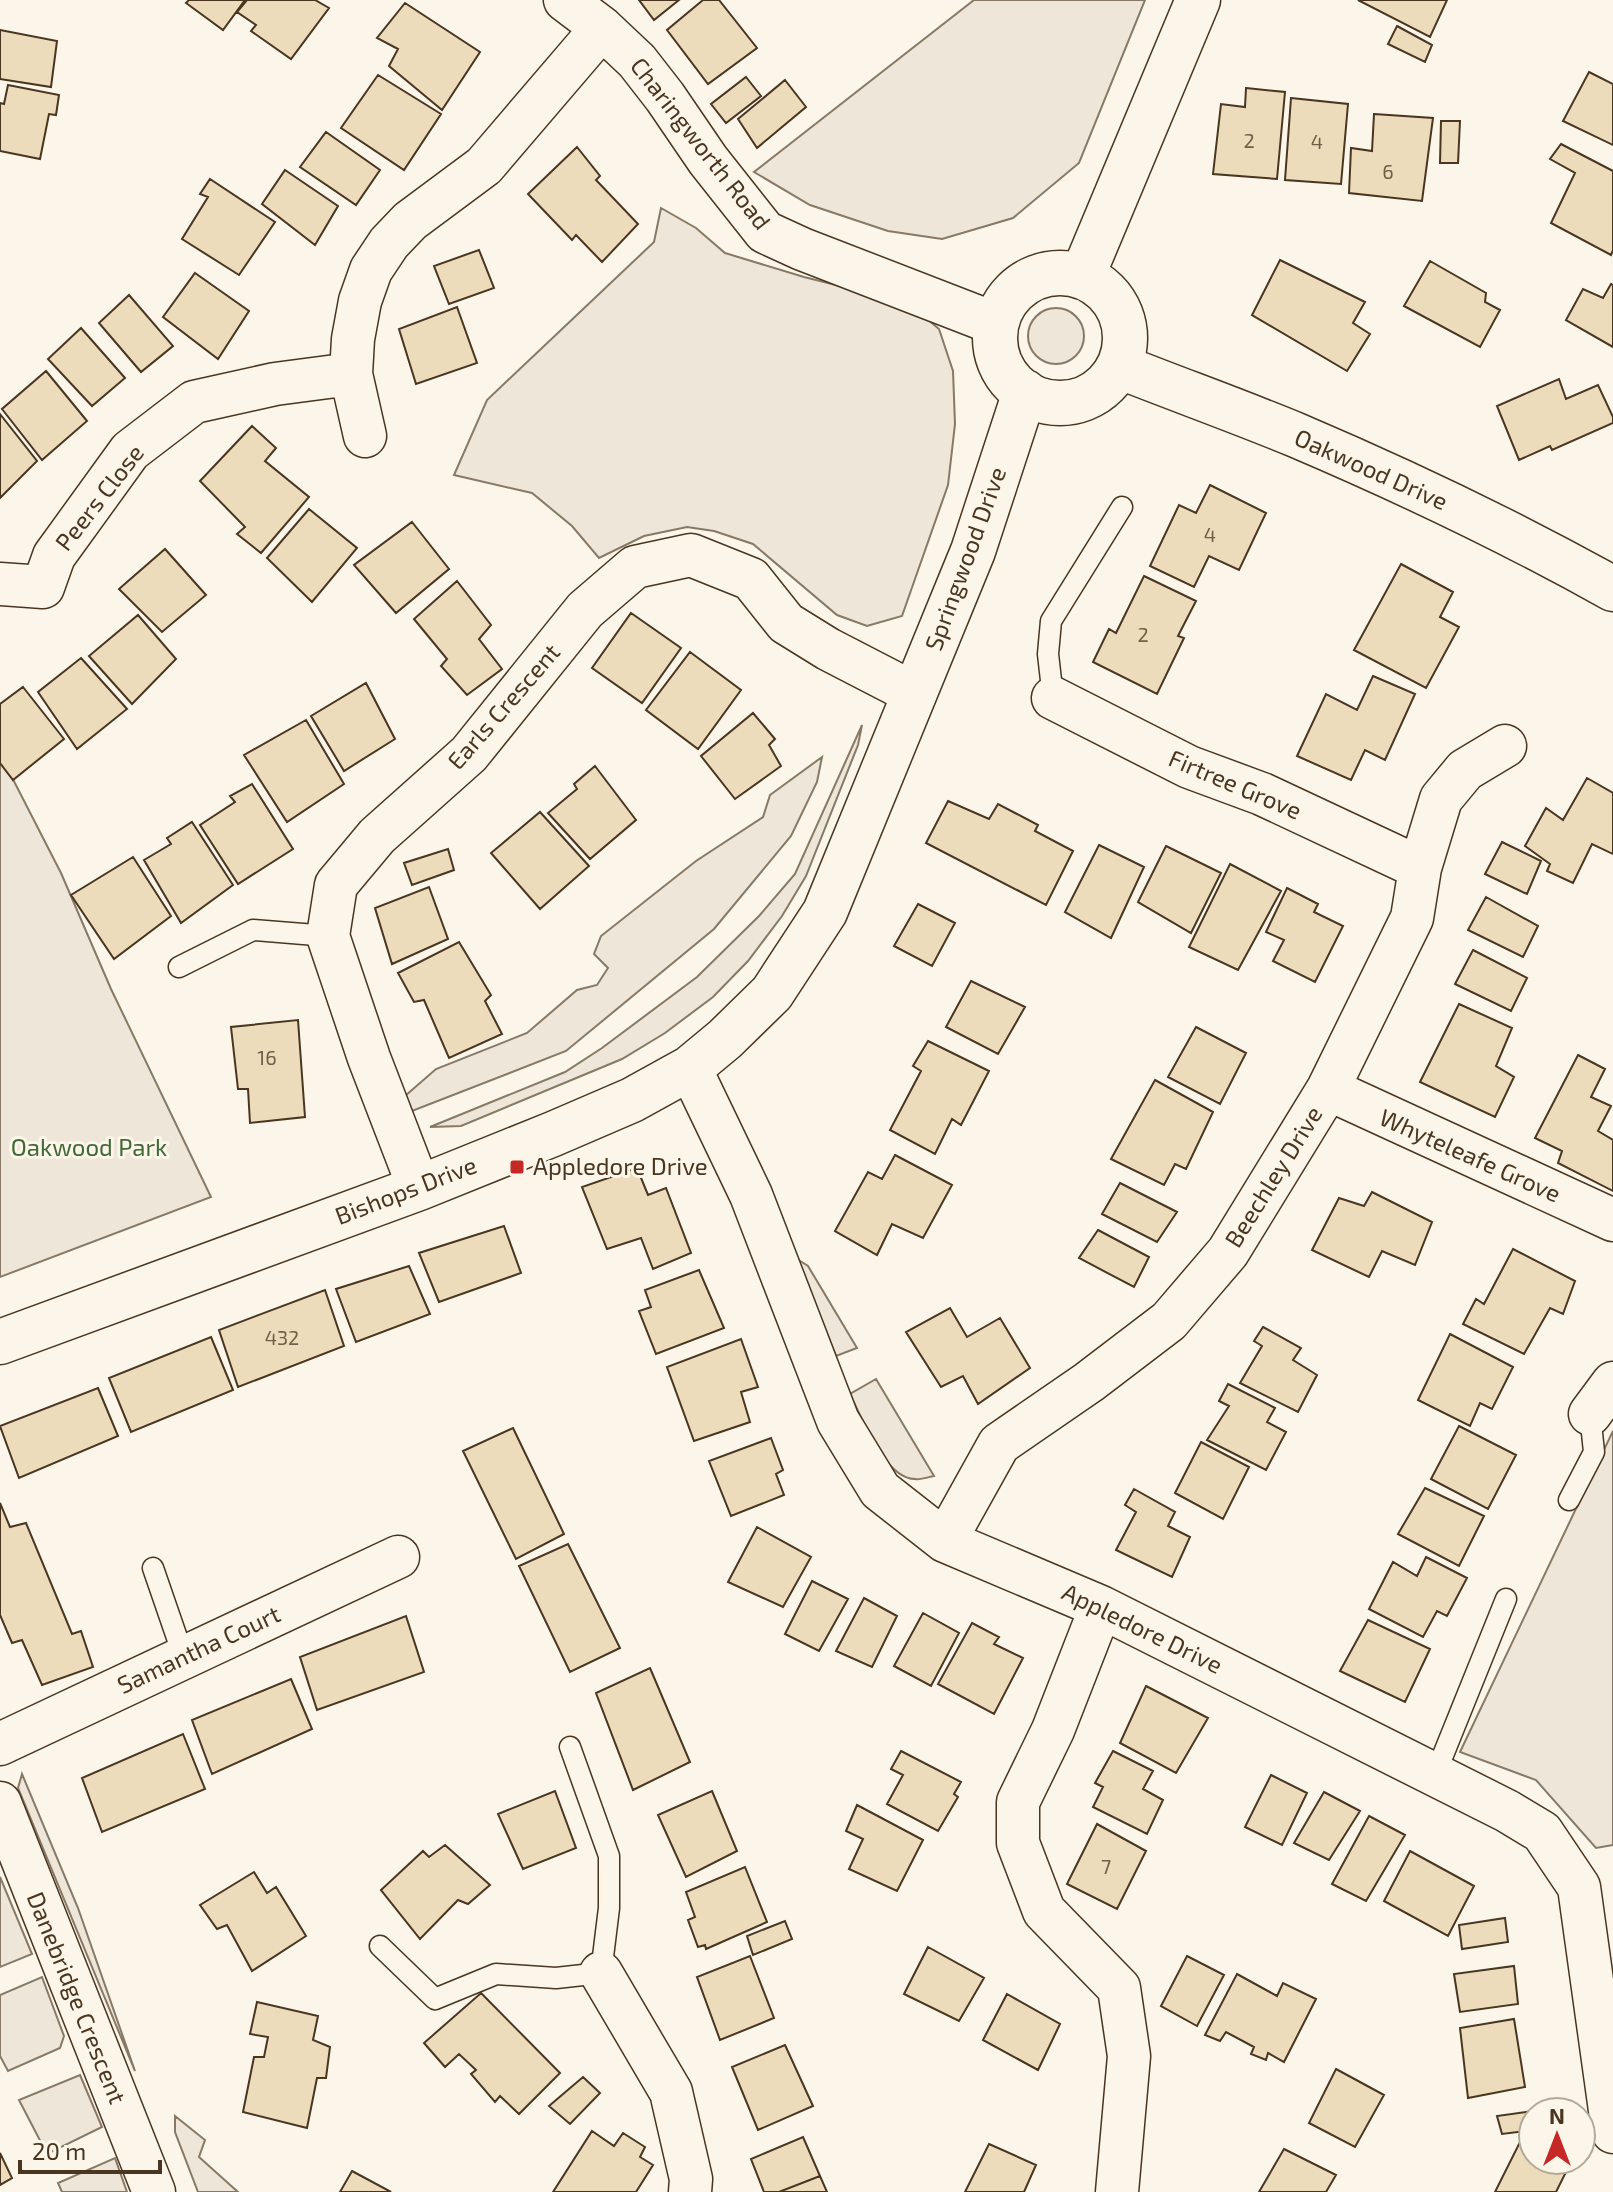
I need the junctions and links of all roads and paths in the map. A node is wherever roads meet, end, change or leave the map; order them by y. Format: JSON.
{"nodes":[{"id":1,"x":565,"y":0,"type":"edge"},
{"id":2,"x":1198,"y":0,"type":"edge"},
{"id":3,"x":602,"y":28,"type":"junction"},
{"id":4,"x":1082,"y":277,"type":"junction"},
{"id":5,"x":996,"y":324,"type":"junction"},
{"id":6,"x":1121,"y":367,"type":"junction"},
{"id":7,"x":351,"y":374,"type":"junction"},
{"id":8,"x":1025,"y":392,"type":"junction"},
{"id":9,"x":365,"y":436,"type":"dead end"},
{"id":10,"x":1122,"y":507,"type":"dead end"},
{"id":11,"x":1611,"y":583,"type":"edge"},
{"id":12,"x":0,"y":584,"type":"edge"},
{"id":13,"x":1053,"y":698,"type":"joint"},
{"id":14,"x":908,"y":709,"type":"junction"},
{"id":15,"x":1505,"y":746,"type":"dead end"},
{"id":16,"x":1420,"y":868,"type":"junction"},
{"id":17,"x":328,"y":936,"type":"junction"},
{"id":18,"x":179,"y":967,"type":"dead end"},
{"id":19,"x":690,"y":1068,"type":"junction"},
{"id":20,"x":1328,"y":1089,"type":"junction"},
{"id":21,"x":419,"y":1188,"type":"junction"},
{"id":22,"x":1613,"y":1220,"type":"edge"},
{"id":23,"x":0,"y":1342,"type":"edge"},
{"id":24,"x":1601,"y":1398,"type":"edge"},
{"id":25,"x":1569,"y":1500,"type":"dead end"},
{"id":26,"x":945,"y":1541,"type":"junction"},
{"id":27,"x":398,"y":1557,"type":"dead end"},
{"id":28,"x":153,"y":1568,"type":"dead end"},
{"id":29,"x":1506,"y":1599,"type":"dead end"},
{"id":30,"x":1101,"y":1607,"type":"junction"},
{"id":31,"x":184,"y":1658,"type":"junction"},
{"id":32,"x":0,"y":1744,"type":"edge"},
{"id":33,"x":570,"y":1747,"type":"dead end"},
{"id":34,"x":1435,"y":1775,"type":"junction"},
{"id":35,"x":0,"y":1803,"type":"edge"},
{"id":36,"x":1596,"y":1883,"type":"edge"},
{"id":37,"x":380,"y":1946,"type":"dead end"},
{"id":38,"x":601,"y":1973,"type":"junction"},
{"id":39,"x":1613,"y":2132,"type":"edge"},
{"id":40,"x":154,"y":2192,"type":"edge"},
{"id":41,"x":690,"y":2192,"type":"edge"},
{"id":42,"x":1117,"y":2192,"type":"edge"}],
"edges":[{"from":1,"to":3,"type":"street","name":"Charingworth Road"},
{"from":2,"to":4,"type":"street"},
{"from":3,"to":5,"type":"street","name":"Charingworth Road"},
{"from":3,"to":7,"type":"street"},
{"from":4,"to":5,"type":"street"},
{"from":4,"to":6,"type":"street"},
{"from":5,"to":8,"type":"street"},
{"from":6,"to":8,"type":"street"},
{"from":6,"to":11,"type":"street","name":"Oakwood Drive"},
{"from":7,"to":9,"type":"street"},
{"from":7,"to":12,"type":"street","name":"Peers Close"},
{"from":8,"to":14,"type":"street","name":"Springwood Drive"},
{"from":10,"to":13,"type":"lane"},
{"from":13,"to":16,"type":"street","name":"Firtree Grove"},
{"from":14,"to":17,"type":"street","name":"Earls Crescent"},
{"from":14,"to":19,"type":"street","name":"Bishops Drive"},
{"from":15,"to":16,"type":"street","name":"Beechley Drive"},
{"from":16,"to":20,"type":"street","name":"Beechley Drive"},
{"from":17,"to":18,"type":"lane"},
{"from":17,"to":21,"type":"street","name":"Earls Crescent"},
{"from":19,"to":21,"type":"street","name":"Bishops Drive"},
{"from":19,"to":26,"type":"street","name":"Appledore Drive"},
{"from":20,"to":22,"type":"street","name":"Whyteleafe Grove"},
{"from":20,"to":26,"type":"street","name":"Beechley Drive"},
{"from":21,"to":23,"type":"street","name":"Bishops Drive"},
{"from":24,"to":25,"type":"lane"},
{"from":26,"to":30,"type":"street","name":"Appledore Drive"},
{"from":27,"to":31,"type":"street","name":"Samantha Court"},
{"from":28,"to":31,"type":"lane"},
{"from":29,"to":34,"type":"lane"},
{"from":30,"to":34,"type":"street","name":"Appledore Drive"},
{"from":30,"to":42,"type":"street"},
{"from":31,"to":32,"type":"street","name":"Samantha Court"},
{"from":33,"to":38,"type":"lane"},
{"from":34,"to":36,"type":"street","name":"Appledore Drive"},
{"from":35,"to":40,"type":"street","name":"Danebridge Crescent"},
{"from":36,"to":39,"type":"street","name":"Appledore Drive"},
{"from":37,"to":38,"type":"lane"},
{"from":38,"to":41,"type":"street"}]}
